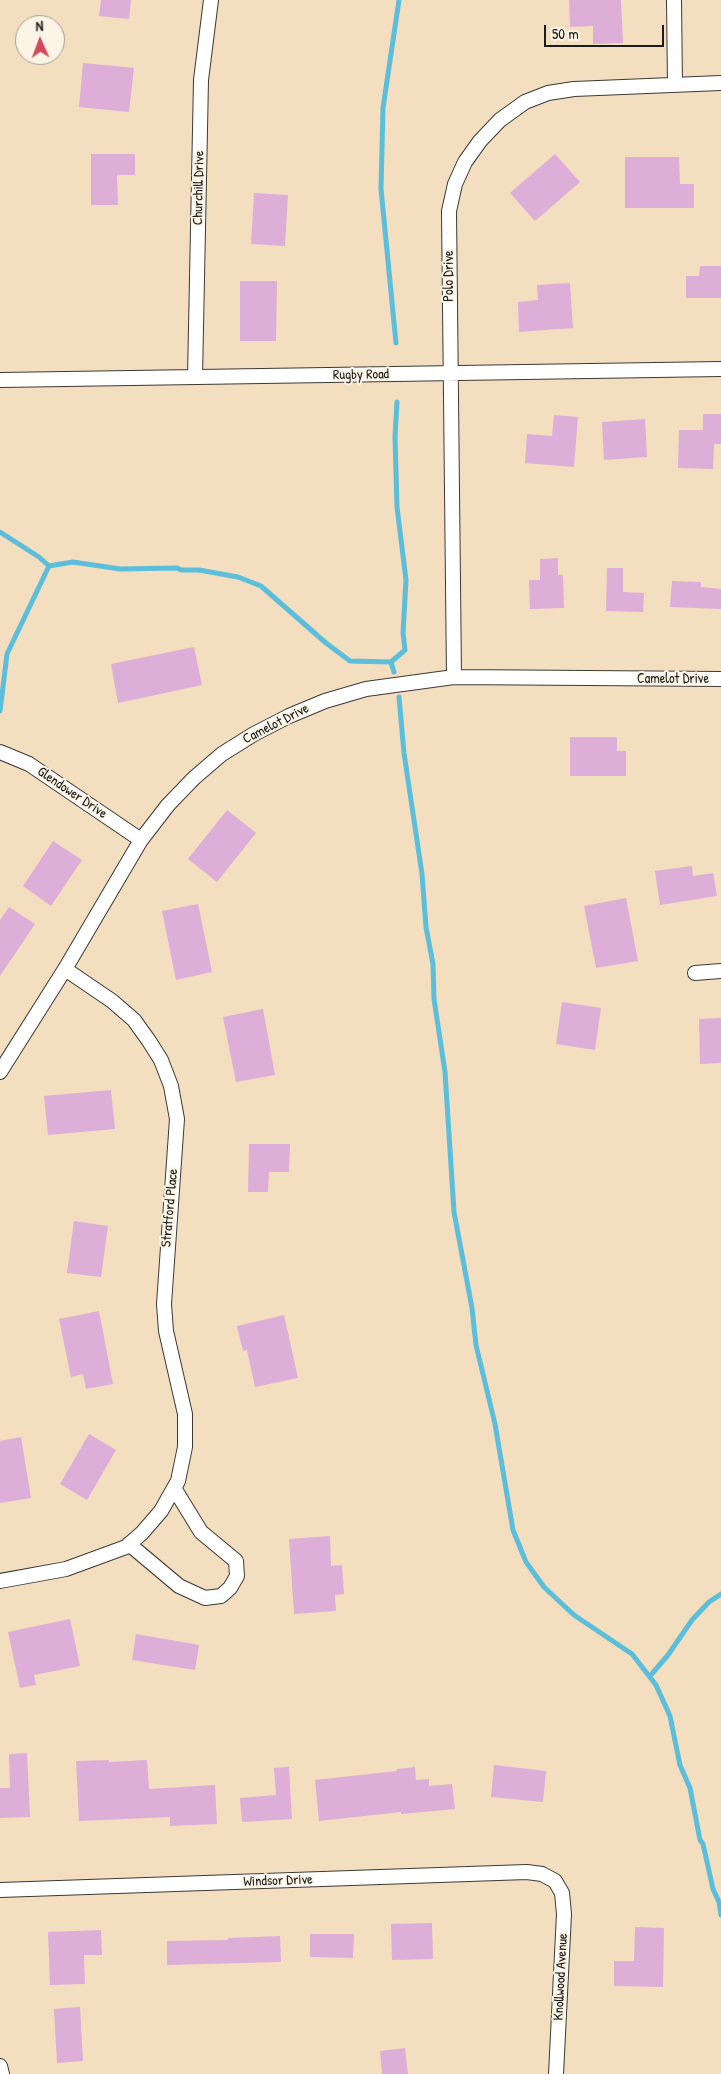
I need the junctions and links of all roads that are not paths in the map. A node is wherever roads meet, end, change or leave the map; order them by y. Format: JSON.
{"nodes":[{"id":1,"x":211,"y":0,"type":"edge"},
{"id":2,"x":674,"y":0,"type":"edge"},
{"id":3,"x":721,"y":83,"type":"edge"},
{"id":4,"x":675,"y":84,"type":"junction"},
{"id":5,"x":721,"y":369,"type":"edge"},
{"id":6,"x":450,"y":373,"type":"junction"},
{"id":7,"x":195,"y":377,"type":"junction"},
{"id":8,"x":0,"y":380,"type":"edge"},
{"id":9,"x":454,"y":677,"type":"junction"},
{"id":10,"x":721,"y":679,"type":"edge"},
{"id":11,"x":0,"y":752,"type":"edge"},
{"id":12,"x":141,"y":840,"type":"junction"},
{"id":13,"x":65,"y":969,"type":"junction"},
{"id":14,"x":721,"y":971,"type":"edge"},
{"id":15,"x":694,"y":973,"type":"dead end"},
{"id":16,"x":0,"y":1072,"type":"edge"},
{"id":17,"x":174,"y":1488,"type":"junction"},
{"id":18,"x":129,"y":1544,"type":"junction"},
{"id":19,"x":0,"y":1581,"type":"edge"},
{"id":20,"x":555,"y":1881,"type":"joint"},
{"id":21,"x":0,"y":1890,"type":"edge"},
{"id":22,"x":0,"y":2066,"type":"edge"},
{"id":23,"x":2,"y":2074,"type":"edge"},
{"id":24,"x":556,"y":2074,"type":"edge"}],
"edges":[{"from":1,"to":7,"type":"street","name":"Churchill Drive"},
{"from":2,"to":4,"type":"street"},
{"from":3,"to":4,"type":"street","name":"Polo Drive"},
{"from":4,"to":6,"type":"street","name":"Polo Drive"},
{"from":5,"to":6,"type":"street","name":"Rugby Road"},
{"from":6,"to":7,"type":"street","name":"Rugby Road"},
{"from":6,"to":9,"type":"street","name":"Polo Drive"},
{"from":7,"to":8,"type":"street","name":"Rugby Road"},
{"from":9,"to":10,"type":"street","name":"Camelot Drive"},
{"from":9,"to":12,"type":"street","name":"Camelot Drive"},
{"from":11,"to":12,"type":"street","name":"Glendower Drive"},
{"from":12,"to":13,"type":"street","name":"Camelot Drive"},
{"from":13,"to":16,"type":"street","name":"Camelot Drive"},
{"from":13,"to":17,"type":"street","name":"Stratford Place"},
{"from":14,"to":15,"type":"street"},
{"from":17,"to":18,"type":"street","name":"Stratford Place"},
{"from":17,"to":18,"type":"street"},
{"from":18,"to":19,"type":"street","name":"Stratford Place"},
{"from":20,"to":21,"type":"street","name":"Windsor Drive"},
{"from":20,"to":24,"type":"street","name":"Knollwood Avenue"},
{"from":22,"to":23,"type":"street"}]}
